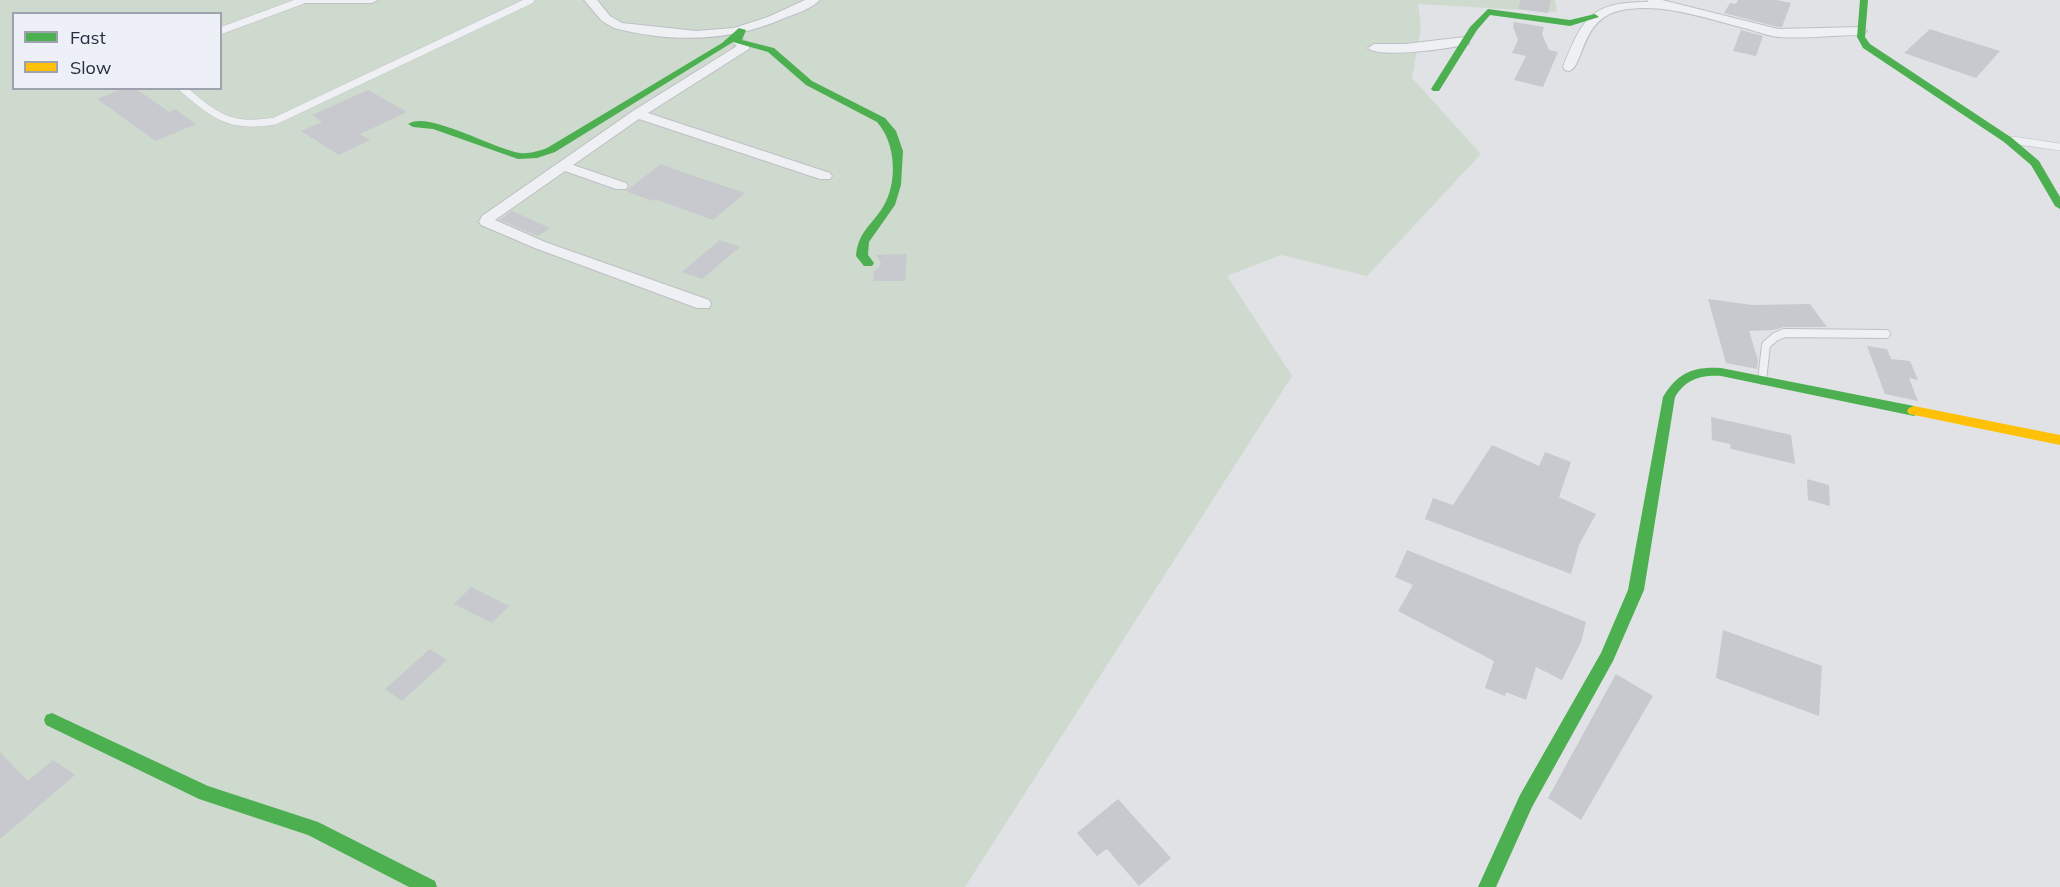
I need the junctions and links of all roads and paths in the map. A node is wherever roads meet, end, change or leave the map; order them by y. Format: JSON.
{"nodes":[{"id":1,"x":300,"y":0,"type":"edge"},
{"id":2,"x":372,"y":0,"type":"edge"},
{"id":3,"x":531,"y":0,"type":"edge"},
{"id":4,"x":590,"y":0,"type":"edge"},
{"id":5,"x":814,"y":0,"type":"edge"},
{"id":6,"x":1864,"y":0,"type":"edge"},
{"id":7,"x":1658,"y":2,"type":"edge"},
{"id":8,"x":1595,"y":17,"type":"junction"},
{"id":9,"x":222,"y":30,"type":"edge"},
{"id":10,"x":1861,"y":31,"type":"junction"},
{"id":11,"x":740,"y":36,"type":"junction"},
{"id":12,"x":1466,"y":41,"type":"junction"},
{"id":13,"x":1388,"y":57,"type":"dead end"},
{"id":14,"x":1569,"y":67,"type":"dead end"},
{"id":15,"x":1436,"y":89,"type":"dead end"},
{"id":16,"x":185,"y":90,"type":"edge"},
{"id":17,"x":638,"y":114,"type":"junction"},
{"id":18,"x":413,"y":124,"type":"dead end"},
{"id":19,"x":2008,"y":140,"type":"junction"},
{"id":20,"x":2060,"y":147,"type":"edge"},
{"id":21,"x":562,"y":166,"type":"junction"},
{"id":22,"x":825,"y":176,"type":"dead end"},
{"id":23,"x":621,"y":186,"type":"dead end"},
{"id":24,"x":2060,"y":206,"type":"edge"},
{"id":25,"x":868,"y":263,"type":"dead end"},
{"id":26,"x":702,"y":304,"type":"dead end"},
{"id":27,"x":1886,"y":334,"type":"dead end"},
{"id":28,"x":1762,"y":380,"type":"junction"},
{"id":29,"x":2060,"y":440,"type":"edge"},
{"id":30,"x":52,"y":720,"type":"dead end"},
{"id":31,"x":428,"y":887,"type":"edge"},
{"id":32,"x":1487,"y":887,"type":"edge"}],
"edges":[{"from":1,"to":2,"type":"street"},
{"from":1,"to":9,"type":"lane"},
{"from":3,"to":16,"type":"lane"},
{"from":4,"to":11,"type":"street"},
{"from":5,"to":11,"type":"street"},
{"from":6,"to":10,"type":"street"},
{"from":7,"to":8,"type":"street"},
{"from":7,"to":10,"type":"street"},
{"from":8,"to":12,"type":"street"},
{"from":8,"to":14,"type":"street"},
{"from":10,"to":19,"type":"street"},
{"from":11,"to":17,"type":"street"},
{"from":11,"to":18,"type":"street"},
{"from":11,"to":25,"type":"street"},
{"from":12,"to":13,"type":"street"},
{"from":12,"to":15,"type":"street"},
{"from":17,"to":21,"type":"street"},
{"from":17,"to":22,"type":"street"},
{"from":19,"to":20,"type":"lane"},
{"from":19,"to":24,"type":"street"},
{"from":21,"to":23,"type":"street"},
{"from":21,"to":26,"type":"street"},
{"from":27,"to":28,"type":"lane"},
{"from":28,"to":29,"type":"street"},
{"from":28,"to":32,"type":"street"},
{"from":30,"to":31,"type":"street"}]}
